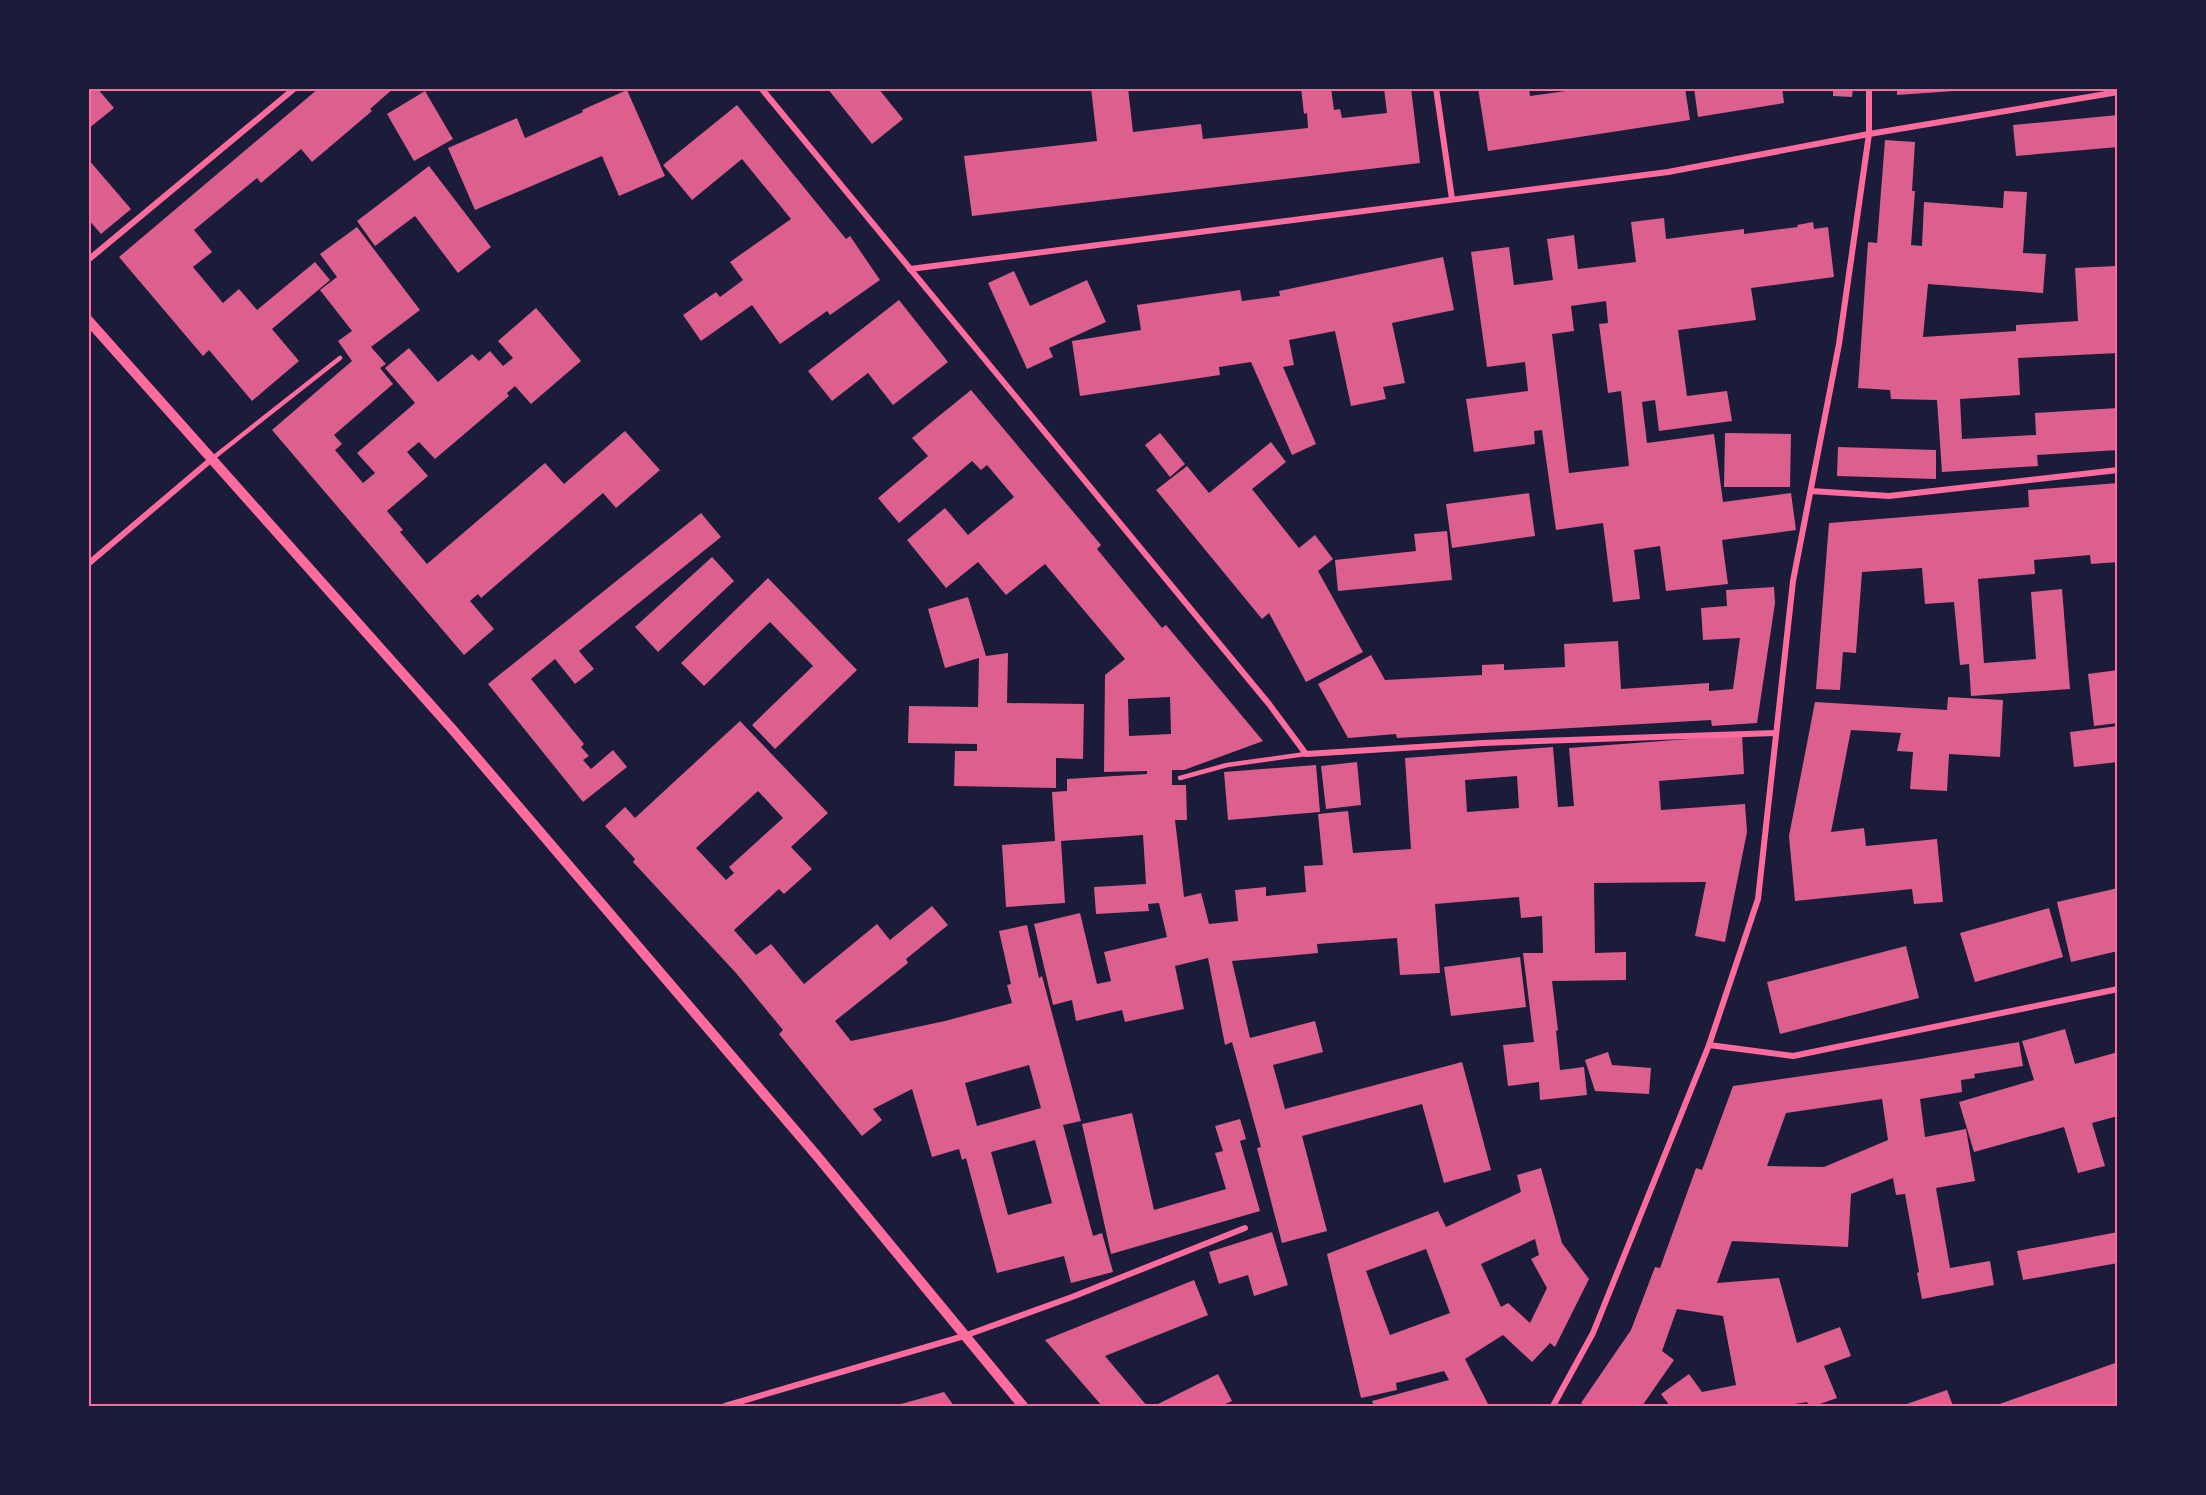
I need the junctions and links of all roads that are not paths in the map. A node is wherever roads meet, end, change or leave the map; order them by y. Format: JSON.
{"nodes":[{"id":1,"x":295,"y":88,"type":"edge"},
{"id":2,"x":761,"y":88,"type":"edge"},
{"id":3,"x":1436,"y":88,"type":"edge"},
{"id":4,"x":1869,"y":88,"type":"edge"},
{"id":5,"x":2118,"y":92,"type":"edge"},
{"id":6,"x":1869,"y":134,"type":"junction"},
{"id":7,"x":1452,"y":199,"type":"junction"},
{"id":8,"x":88,"y":260,"type":"edge"},
{"id":9,"x":910,"y":268,"type":"junction"},
{"id":10,"x":88,"y":320,"type":"edge"},
{"id":11,"x":340,"y":358,"type":"dead end"},
{"id":12,"x":213,"y":458,"type":"junction"},
{"id":13,"x":2118,"y":470,"type":"edge"},
{"id":14,"x":1810,"y":491,"type":"junction"},
{"id":15,"x":88,"y":564,"type":"edge"},
{"id":16,"x":1776,"y":733,"type":"junction"},
{"id":17,"x":1306,"y":754,"type":"junction"},
{"id":18,"x":1180,"y":778,"type":"dead end"},
{"id":19,"x":2118,"y":989,"type":"edge"},
{"id":20,"x":1709,"y":1045,"type":"junction"},
{"id":21,"x":1245,"y":1228,"type":"dead end"},
{"id":22,"x":964,"y":1336,"type":"junction"},
{"id":23,"x":725,"y":1407,"type":"edge"},
{"id":24,"x":1023,"y":1407,"type":"edge"},
{"id":25,"x":1553,"y":1407,"type":"edge"}],
"edges":[{"from":1,"to":8,"type":"street"},
{"from":2,"to":9,"type":"street"},
{"from":3,"to":7,"type":"street"},
{"from":4,"to":6,"type":"street"},
{"from":5,"to":6,"type":"street"},
{"from":6,"to":7,"type":"street"},
{"from":6,"to":14,"type":"street"},
{"from":7,"to":9,"type":"street"},
{"from":9,"to":17,"type":"street"},
{"from":10,"to":12,"type":"street"},
{"from":11,"to":12,"type":"lane"},
{"from":12,"to":15,"type":"street"},
{"from":12,"to":22,"type":"street"},
{"from":13,"to":14,"type":"street"},
{"from":14,"to":16,"type":"street"},
{"from":16,"to":17,"type":"street"},
{"from":16,"to":20,"type":"street"},
{"from":17,"to":18,"type":"lane"},
{"from":19,"to":20,"type":"street"},
{"from":20,"to":25,"type":"street"},
{"from":21,"to":22,"type":"street"},
{"from":22,"to":23,"type":"street"},
{"from":22,"to":24,"type":"street"}]}
